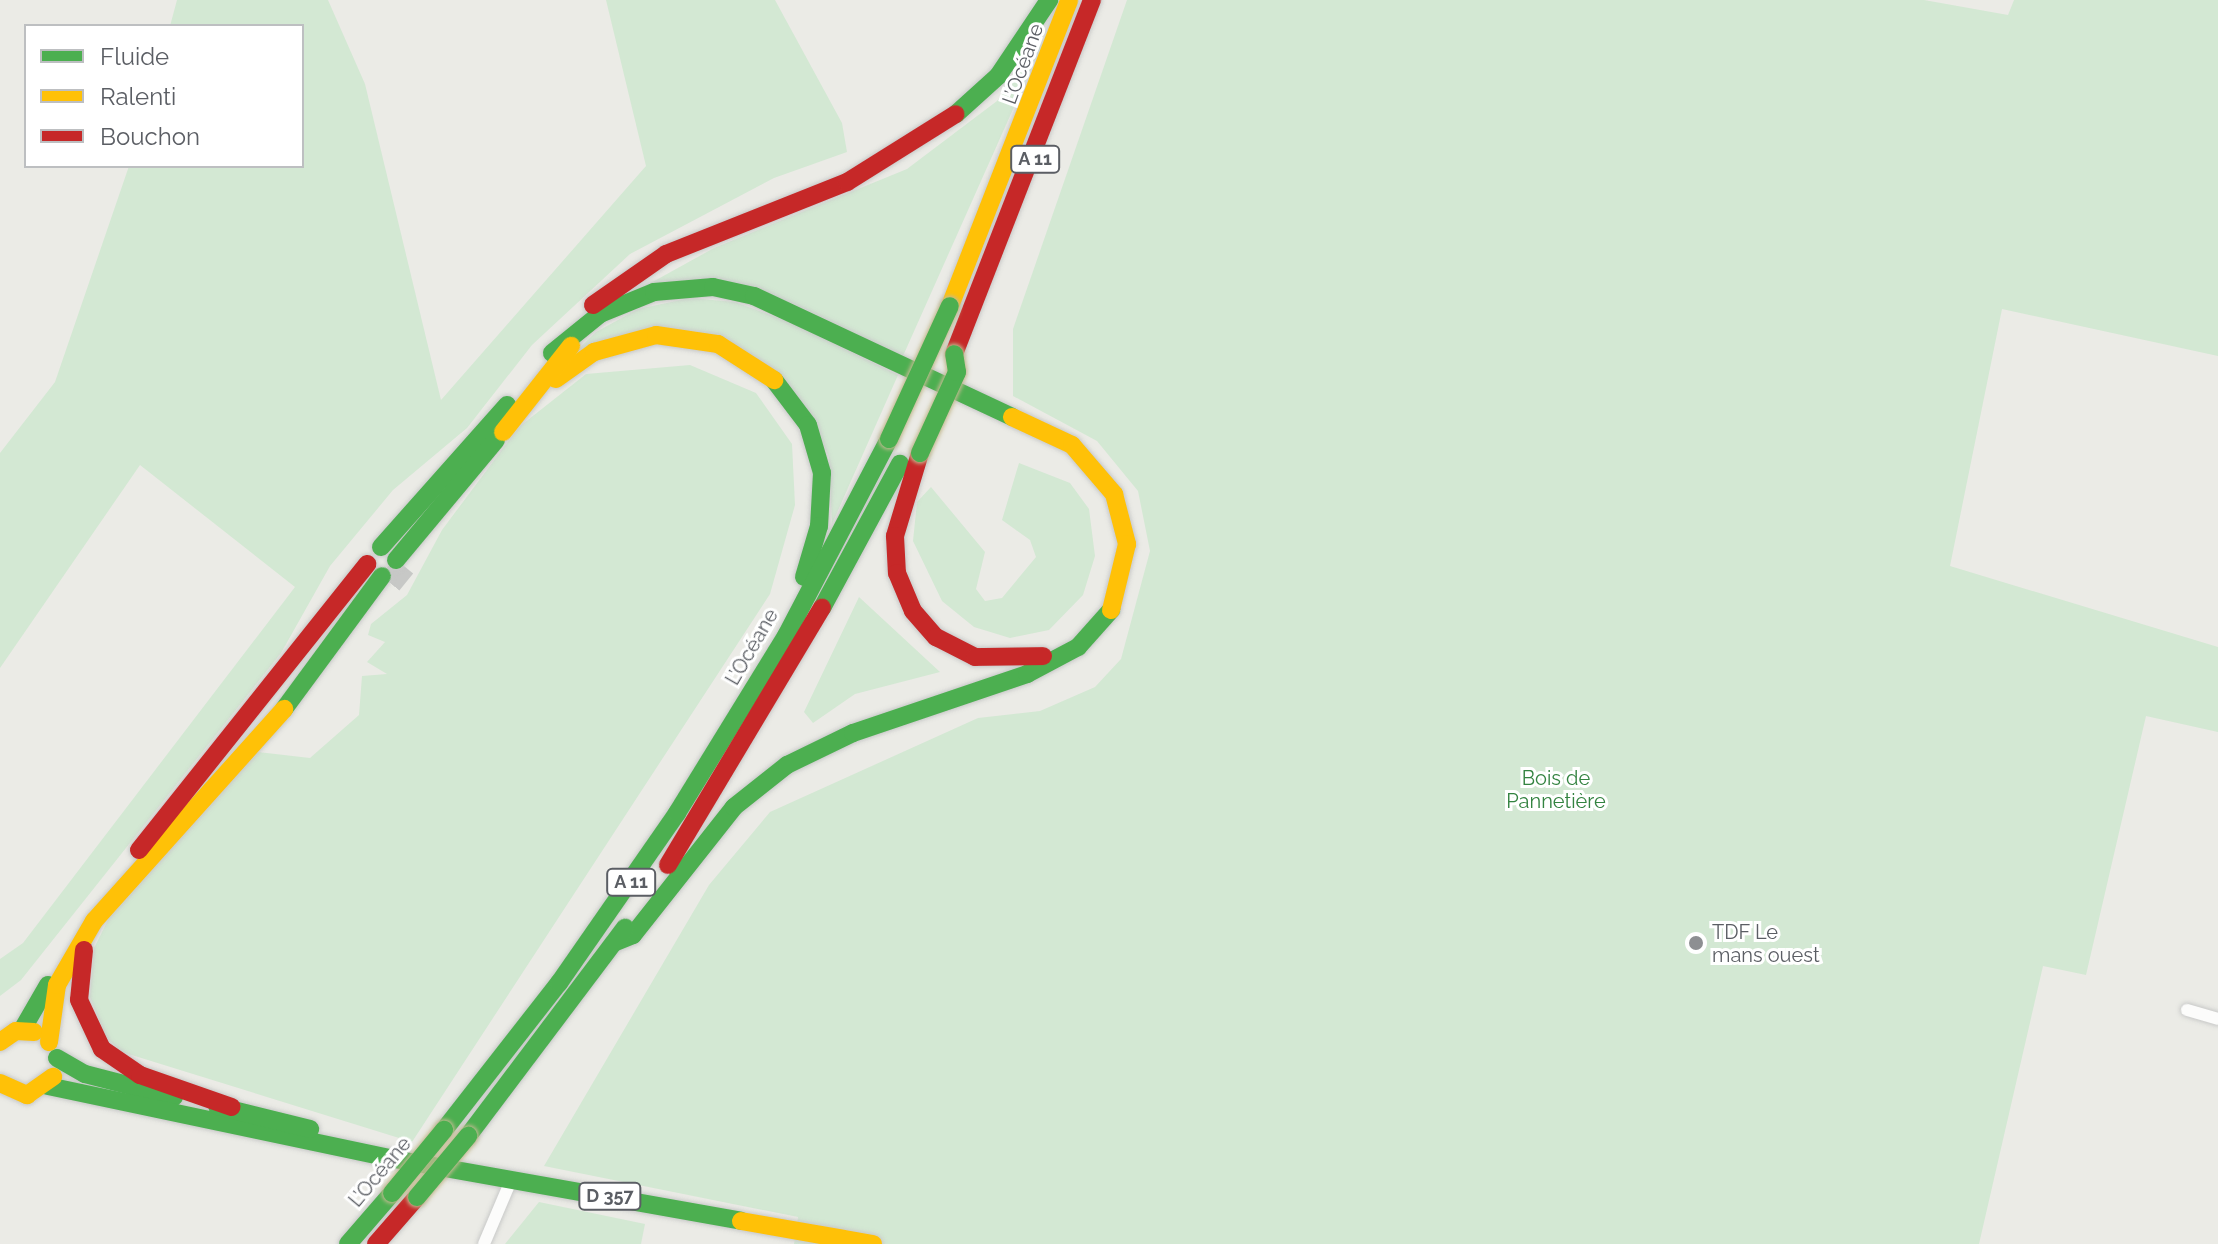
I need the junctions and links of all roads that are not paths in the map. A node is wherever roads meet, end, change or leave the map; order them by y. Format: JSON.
{"nodes":[{"id":1,"x":1049,"y":0,"type":"edge"},
{"id":2,"x":1069,"y":0,"type":"edge"},
{"id":3,"x":1092,"y":0,"type":"edge"},
{"id":4,"x":552,"y":353,"type":"junction"},
{"id":5,"x":503,"y":432,"type":"junction"},
{"id":6,"x":914,"y":450,"type":"junction"},
{"id":7,"x":459,"y":472,"type":"junction"},
{"id":8,"x":316,"y":628,"type":"junction"},
{"id":9,"x":786,"y":636,"type":"junction"},
{"id":10,"x":334,"y":642,"type":"junction"},
{"id":11,"x":94,"y":921,"type":"junction"},
{"id":12,"x":616,"y":942,"type":"junction"},
{"id":13,"x":2187,"y":1010,"type":"dead end"},
{"id":14,"x":2218,"y":1019,"type":"edge"},
{"id":15,"x":22,"y":1030,"type":"junction"},
{"id":16,"x":0,"y":1042,"type":"edge"},
{"id":17,"x":53,"y":1050,"type":"junction"},
{"id":18,"x":0,"y":1083,"type":"edge"},
{"id":19,"x":48,"y":1086,"type":"junction"},
{"id":20,"x":232,"y":1107,"type":"junction"},
{"id":21,"x":437,"y":1164,"type":"junction"},
{"id":22,"x":512,"y":1178,"type":"junction"},
{"id":23,"x":348,"y":1244,"type":"edge"},
{"id":24,"x":376,"y":1244,"type":"edge"},
{"id":25,"x":484,"y":1244,"type":"edge"},
{"id":26,"x":873,"y":1244,"type":"edge"}],
"edges":[{"from":1,"to":4,"type":"main road"},
{"from":2,"to":9,"type":"main road","name":"L’Océane","number":"A 11","bridge":true},
{"from":3,"to":6,"type":"main road","number":"A 11"},
{"from":4,"to":7,"type":"main road"},
{"from":4,"to":12,"type":"main road"},
{"from":5,"to":6,"type":"main road"},
{"from":5,"to":7,"type":"main road"},
{"from":5,"to":9,"type":"main road"},
{"from":6,"to":12,"type":"main road","number":"A 11"},
{"from":7,"to":7,"type":"main road"},
{"from":8,"to":10,"type":"main road"},
{"from":8,"to":10,"type":"main road"},
{"from":8,"to":15,"type":"main road"},
{"from":9,"to":23,"type":"main road","name":"L’Océane","number":"A 11","bridge":true},
{"from":10,"to":11,"type":"main road"},
{"from":11,"to":17,"type":"main road"},
{"from":11,"to":20,"type":"main road"},
{"from":12,"to":24,"type":"main road","number":"A 11","bridge":true},
{"from":13,"to":14,"type":"street"},
{"from":15,"to":16,"type":"main road"},
{"from":15,"to":17,"type":"main road"},
{"from":17,"to":19,"type":"main road"},
{"from":17,"to":20,"type":"main road","number":"D 357"},
{"from":18,"to":19,"type":"main road"},
{"from":19,"to":21,"type":"main road","number":"D 357"},
{"from":20,"to":21,"type":"main road","number":"D 357"},
{"from":21,"to":22,"type":"main road","number":"D 357"},
{"from":22,"to":25,"type":"street"},
{"from":22,"to":26,"type":"main road","number":"D 357"}]}
